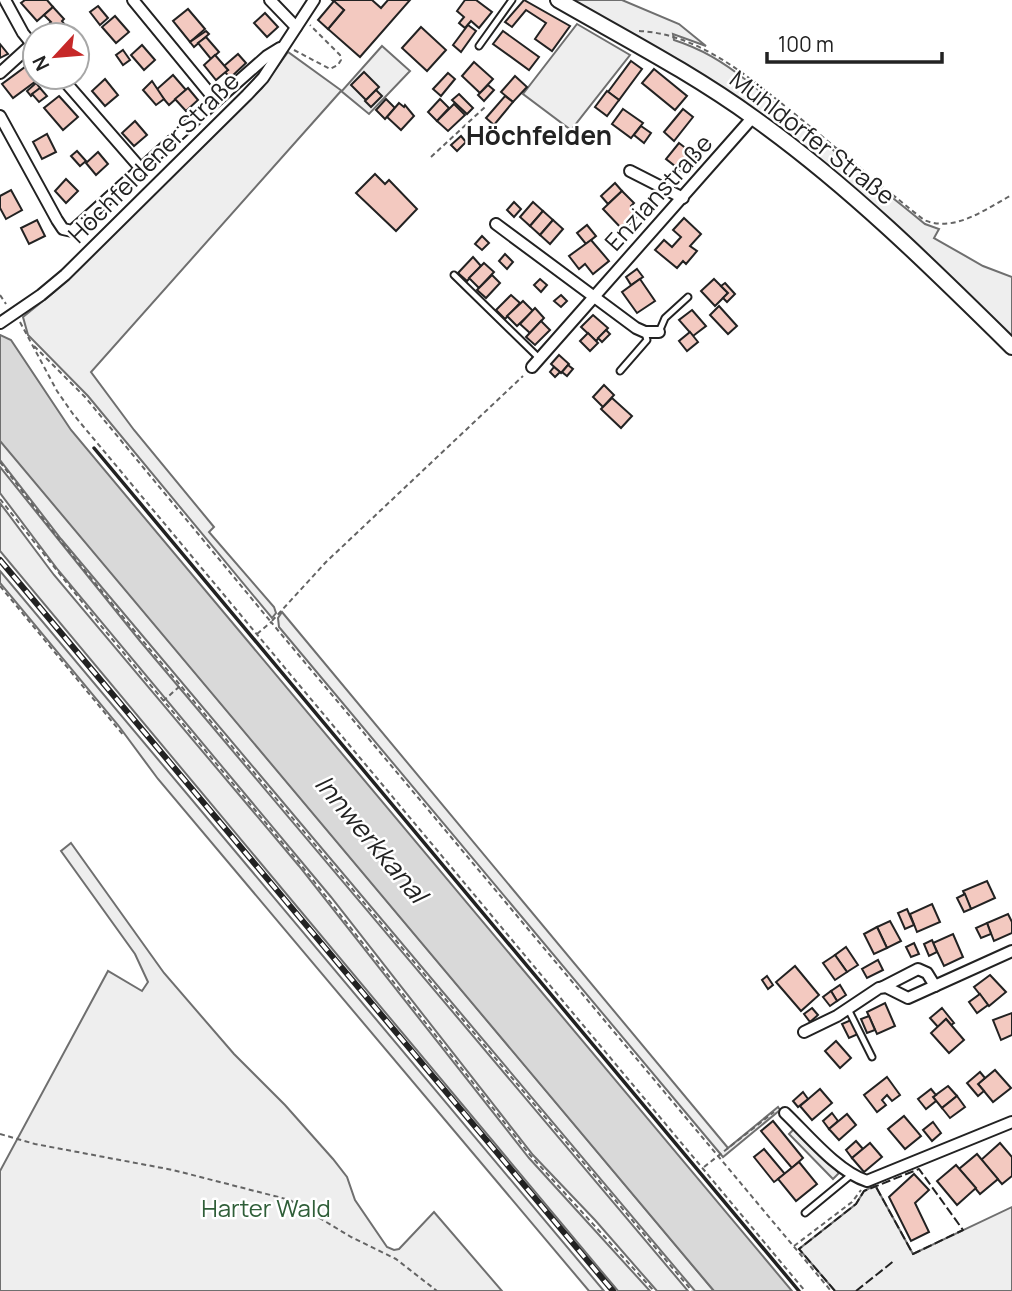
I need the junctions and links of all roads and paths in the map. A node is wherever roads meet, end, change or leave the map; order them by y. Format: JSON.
{"nodes":[{"id":1,"x":5,"y":0,"type":"edge"},
{"id":2,"x":133,"y":0,"type":"edge"},
{"id":3,"x":271,"y":0,"type":"edge"},
{"id":4,"x":314,"y":0,"type":"edge"},
{"id":5,"x":512,"y":0,"type":"edge"},
{"id":6,"x":558,"y":0,"type":"edge"},
{"id":7,"x":299,"y":22,"type":"junction"},
{"id":8,"x":21,"y":29,"type":"edge"},
{"id":9,"x":618,"y":34,"type":"junction"},
{"id":10,"x":286,"y":44,"type":"junction"},
{"id":11,"x":479,"y":47,"type":"dead end"},
{"id":12,"x":21,"y":56,"type":"edge"},
{"id":13,"x":0,"y":73,"type":"edge"},
{"id":14,"x":73,"y":91,"type":"edge"},
{"id":15,"x":216,"y":101,"type":"junction"},
{"id":16,"x":485,"y":107,"type":"dead end"},
{"id":17,"x":0,"y":116,"type":"edge"},
{"id":18,"x":753,"y":117,"type":"junction"},
{"id":19,"x":431,"y":157,"type":"dead end"},
{"id":20,"x":142,"y":170,"type":"junction"},
{"id":21,"x":631,"y":172,"type":"dead end"},
{"id":22,"x":1012,"y":195,"type":"edge"},
{"id":23,"x":683,"y":198,"type":"junction"},
{"id":24,"x":496,"y":224,"type":"dead end"},
{"id":25,"x":454,"y":275,"type":"dead end"},
{"id":26,"x":0,"y":295,"type":"edge"},
{"id":27,"x":594,"y":297,"type":"junction"},
{"id":28,"x":688,"y":298,"type":"dead end"},
{"id":29,"x":8,"y":319,"type":"edge"},
{"id":30,"x":645,"y":332,"type":"junction"},
{"id":31,"x":659,"y":332,"type":"joint"},
{"id":32,"x":31,"y":343,"type":"junction"},
{"id":33,"x":1012,"y":347,"type":"edge"},
{"id":34,"x":536,"y":363,"type":"junction"},
{"id":35,"x":620,"y":371,"type":"dead end"},
{"id":36,"x":0,"y":462,"type":"edge"},
{"id":37,"x":0,"y":499,"type":"edge"},
{"id":38,"x":0,"y":586,"type":"edge"},
{"id":39,"x":271,"y":622,"type":"junction"},
{"id":40,"x":255,"y":635,"type":"junction"},
{"id":41,"x":181,"y":685,"type":"junction"},
{"id":42,"x":163,"y":701,"type":"junction"},
{"id":43,"x":124,"y":736,"type":"dead end"},
{"id":44,"x":1012,"y":951,"type":"edge"},
{"id":45,"x":935,"y":986,"type":"junction"},
{"id":46,"x":883,"y":987,"type":"junction"},
{"id":47,"x":848,"y":1009,"type":"junction"},
{"id":48,"x":804,"y":1031,"type":"dead end"},
{"id":49,"x":872,"y":1057,"type":"dead end"},
{"id":50,"x":785,"y":1113,"type":"joint"},
{"id":51,"x":1012,"y":1122,"type":"edge"},
{"id":52,"x":0,"y":1135,"type":"edge"},
{"id":53,"x":718,"y":1155,"type":"junction"},
{"id":54,"x":702,"y":1168,"type":"junction"},
{"id":55,"x":852,"y":1175,"type":"junction"},
{"id":56,"x":867,"y":1181,"type":"junction"},
{"id":57,"x":804,"y":1213,"type":"dead end"},
{"id":58,"x":794,"y":1246,"type":"junction"},
{"id":59,"x":437,"y":1291,"type":"edge"},
{"id":60,"x":654,"y":1291,"type":"edge"},
{"id":61,"x":692,"y":1291,"type":"edge"},
{"id":62,"x":805,"y":1291,"type":"edge"},
{"id":63,"x":831,"y":1291,"type":"edge"}],
"edges":[{"from":1,"to":8,"type":"street"},
{"from":2,"to":15,"type":"street"},
{"from":3,"to":7,"type":"street"},
{"from":4,"to":7,"type":"street","name":"Höchfeldener Straße"},
{"from":5,"to":11,"type":"lane"},
{"from":6,"to":9,"type":"street","name":"Mühldorfer Straße"},
{"from":7,"to":10,"type":"street","name":"Höchfeldener Straße"},
{"from":7,"to":10,"type":"path"},
{"from":9,"to":18,"type":"street","name":"Mühldorfer Straße"},
{"from":9,"to":22,"type":"path"},
{"from":10,"to":15,"type":"street"},
{"from":10,"to":29,"type":"street","name":"Höchfeldener Straße"},
{"from":12,"to":13,"type":"street"},
{"from":14,"to":20,"type":"street"},
{"from":15,"to":20,"type":"street"},
{"from":16,"to":19,"type":"path"},
{"from":17,"to":20,"type":"street"},
{"from":18,"to":23,"type":"street","name":"Enzianstraße"},
{"from":18,"to":33,"type":"street","name":"Mühldorfer Straße"},
{"from":21,"to":23,"type":"street"},
{"from":23,"to":27,"type":"street","name":"Enzianstraße"},
{"from":24,"to":27,"type":"street"},
{"from":25,"to":34,"type":"lane"},
{"from":26,"to":29,"type":"path"},
{"from":27,"to":30,"type":"street"},
{"from":27,"to":34,"type":"street","name":"Enzianstraße"},
{"from":28,"to":31,"type":"lane"},
{"from":29,"to":32,"type":"path"},
{"from":30,"to":31,"type":"street"},
{"from":30,"to":35,"type":"lane"},
{"from":32,"to":39,"type":"path"},
{"from":32,"to":40,"type":"path"},
{"from":34,"to":39,"type":"path"},
{"from":36,"to":41,"type":"path"},
{"from":37,"to":42,"type":"path"},
{"from":38,"to":43,"type":"path"},
{"from":39,"to":40,"type":"path"},
{"from":39,"to":53,"type":"path"},
{"from":40,"to":54,"type":"path"},
{"from":41,"to":42,"type":"path"},
{"from":41,"to":61,"type":"path"},
{"from":42,"to":60,"type":"path"},
{"from":44,"to":45,"type":"street"},
{"from":45,"to":46,"type":"street"},
{"from":45,"to":46,"type":"street"},
{"from":46,"to":47,"type":"street"},
{"from":47,"to":48,"type":"street"},
{"from":47,"to":49,"type":"lane"},
{"from":50,"to":53,"type":"path"},
{"from":50,"to":55,"type":"street"},
{"from":51,"to":56,"type":"street"},
{"from":52,"to":59,"type":"path"},
{"from":53,"to":54,"type":"path"},
{"from":53,"to":58,"type":"path"},
{"from":54,"to":62,"type":"path"},
{"from":55,"to":56,"type":"street"},
{"from":55,"to":57,"type":"lane"},
{"from":56,"to":58,"type":"path"},
{"from":58,"to":63,"type":"path"}]}
